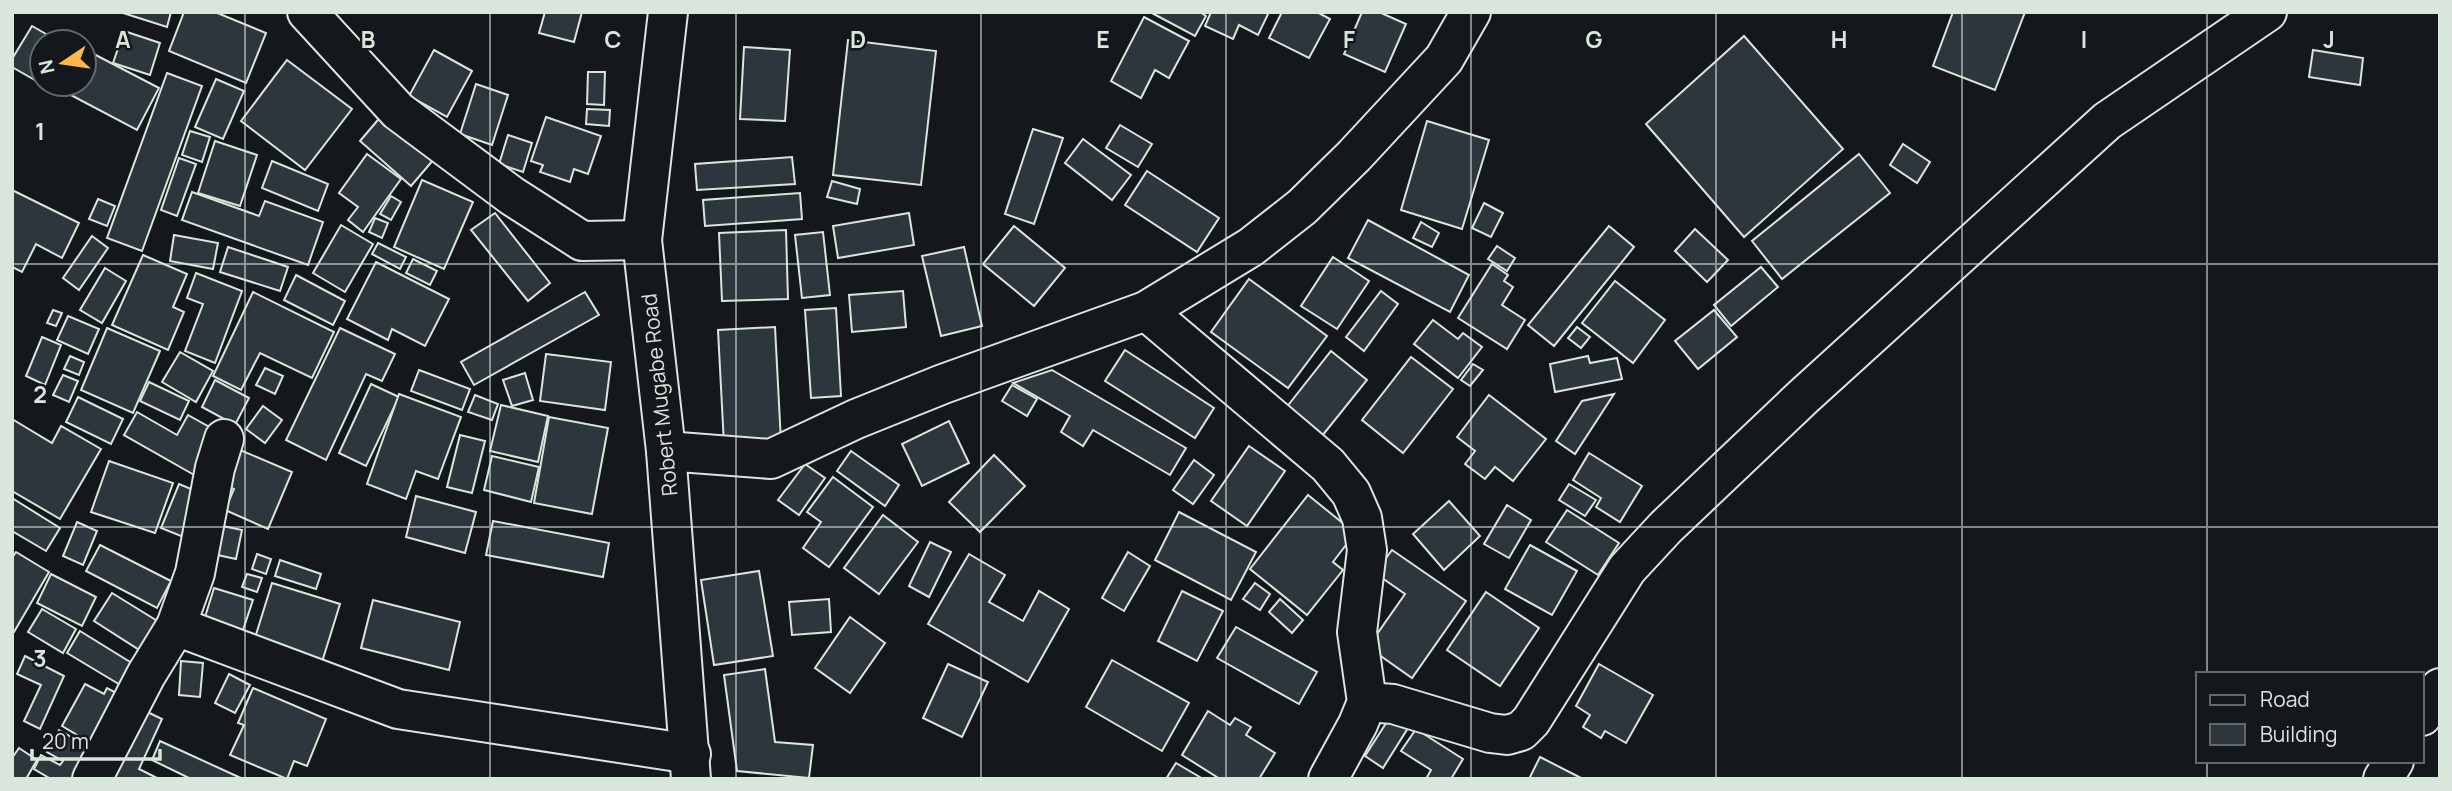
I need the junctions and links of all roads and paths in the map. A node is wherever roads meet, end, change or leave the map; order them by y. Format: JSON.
{"nodes":[{"id":1,"x":307,"y":12,"type":"edge"},
{"id":2,"x":668,"y":12,"type":"edge"},
{"id":3,"x":1471,"y":12,"type":"edge"},
{"id":4,"x":2267,"y":12,"type":"edge"},
{"id":5,"x":642,"y":240,"type":"junction"},
{"id":6,"x":1146,"y":311,"type":"junction"},
{"id":7,"x":224,"y":439,"type":"dead end"},
{"id":8,"x":666,"y":451,"type":"junction"},
{"id":9,"x":176,"y":626,"type":"junction"},
{"id":10,"x":2440,"y":688,"type":"edge"},
{"id":11,"x":1367,"y":702,"type":"junction"},
{"id":12,"x":2424,"y":713,"type":"edge"},
{"id":13,"x":2393,"y":763,"type":"edge"},
{"id":14,"x":691,"y":766,"type":"edge"},
{"id":15,"x":92,"y":779,"type":"edge"},
{"id":16,"x":1328,"y":779,"type":"edge"},
{"id":17,"x":2384,"y":779,"type":"edge"}],
"edges":[{"from":1,"to":5,"type":"street"},
{"from":2,"to":5,"type":"street","name":"Robert Mugabe Road"},
{"from":3,"to":6,"type":"street"},
{"from":4,"to":11,"type":"street"},
{"from":5,"to":8,"type":"street","name":"Robert Mugabe Road"},
{"from":6,"to":8,"type":"street"},
{"from":6,"to":11,"type":"street"},
{"from":7,"to":9,"type":"street"},
{"from":8,"to":14,"type":"street","name":"Robert Mugabe Road"},
{"from":9,"to":14,"type":"street"},
{"from":9,"to":15,"type":"street"},
{"from":10,"to":12,"type":"street"},
{"from":11,"to":16,"type":"street"},
{"from":13,"to":17,"type":"street"}]}
